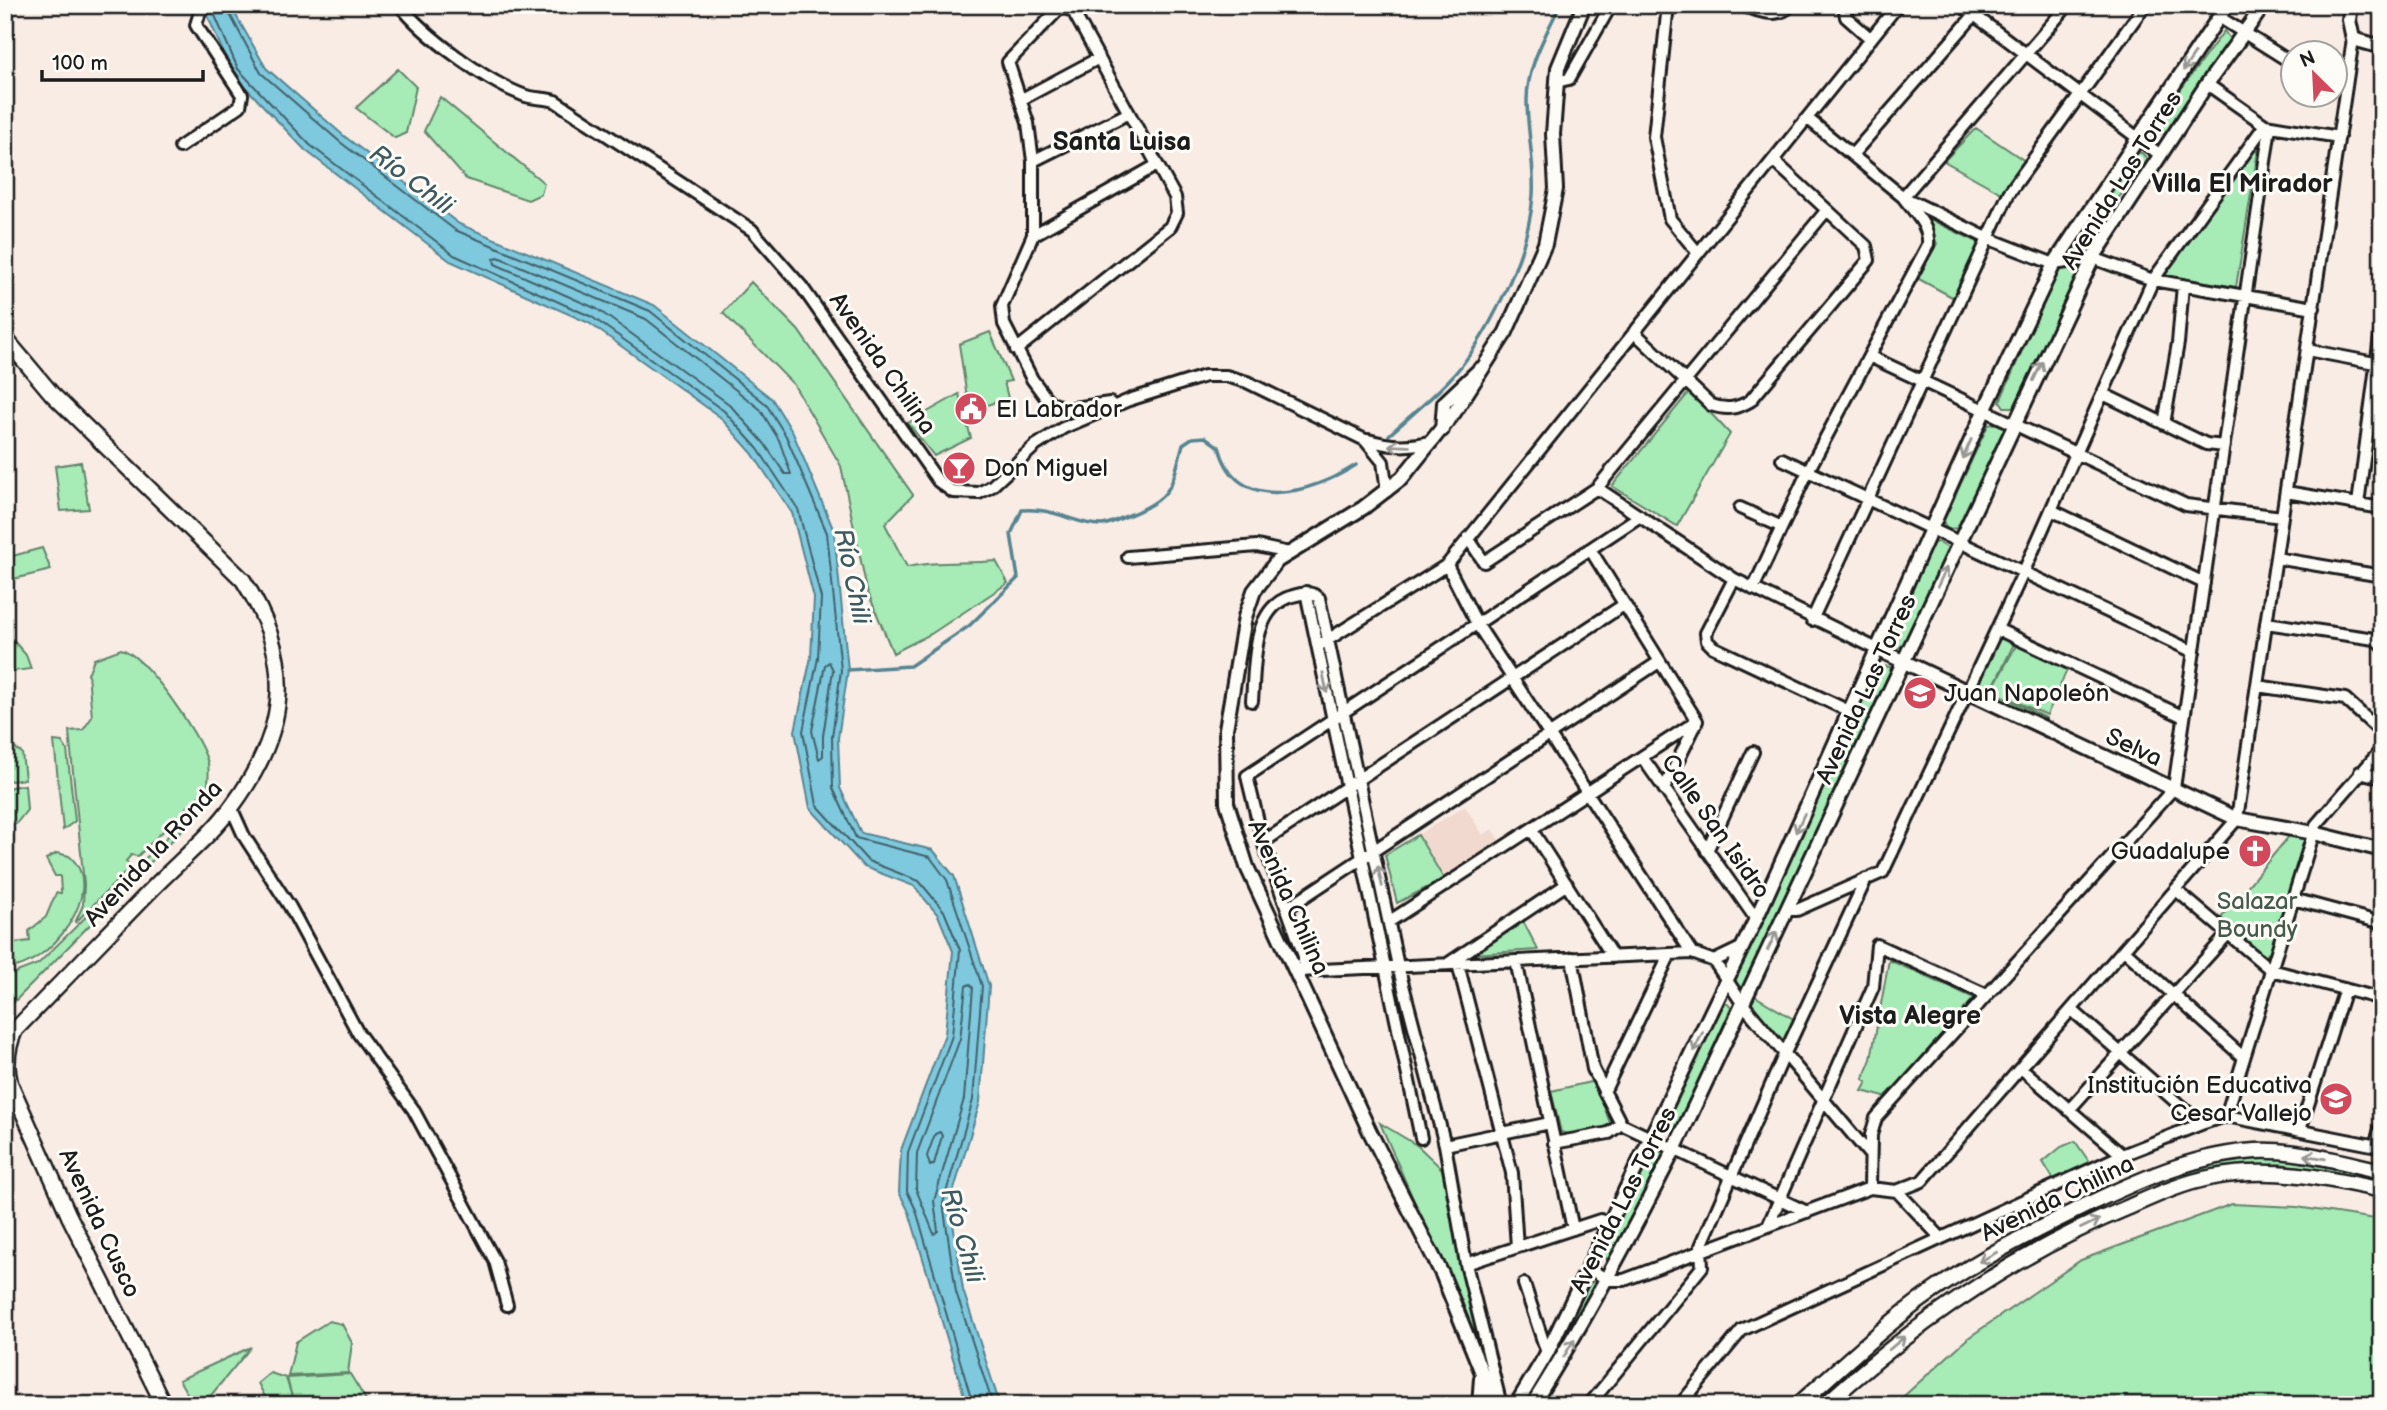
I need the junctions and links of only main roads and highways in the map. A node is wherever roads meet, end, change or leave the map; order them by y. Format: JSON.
{"nodes":[{"id":1,"x":5,"y":338,"type":"edge"},
{"id":2,"x":10,"y":1030,"type":"edge"},
{"id":3,"x":6,"y":1058,"type":"edge"},
{"id":4,"x":2382,"y":1171,"type":"edge"},
{"id":5,"x":2382,"y":1190,"type":"edge"},
{"id":6,"x":164,"y":1405,"type":"edge"},
{"id":7,"x":1798,"y":1405,"type":"edge"},
{"id":8,"x":1827,"y":1405,"type":"edge"}],
"edges":[{"from":1,"to":2,"type":"main road","name":"Avenida la Ronda"},
{"from":2,"to":3,"type":"main road","name":"Avenida la Ronda"},
{"from":3,"to":6,"type":"main road","name":"Avenida Cusco"},
{"from":4,"to":7,"type":"main road","name":"Avenida Chilina","one_way":true},
{"from":8,"to":5,"type":"main road","name":"Avenida Chilina","one_way":true}]}
